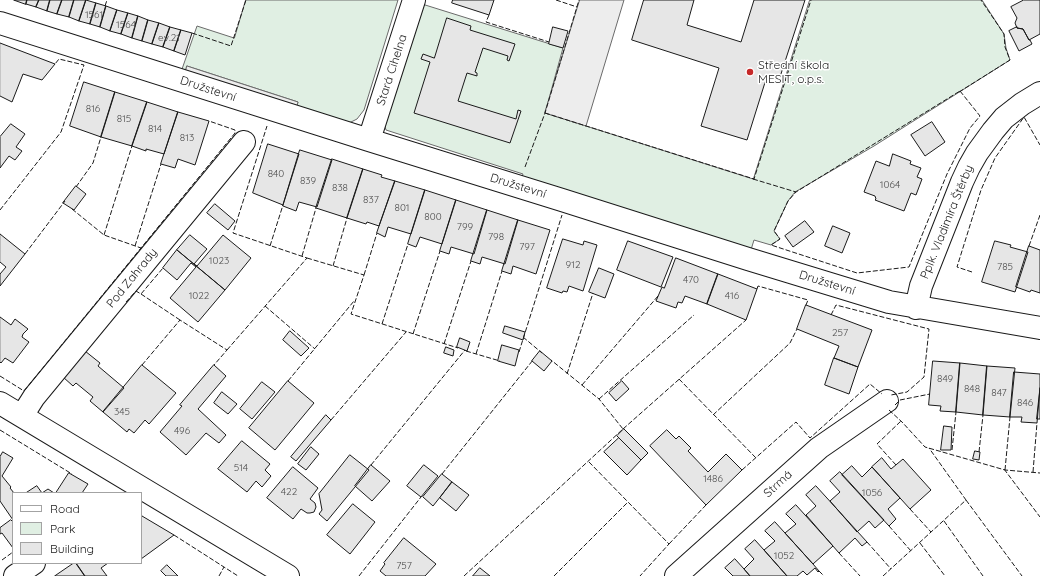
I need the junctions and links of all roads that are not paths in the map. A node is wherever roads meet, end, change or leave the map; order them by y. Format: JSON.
{"nodes":[{"id":1,"x":414,"y":0,"type":"edge"},
{"id":2,"x":0,"y":23,"type":"edge"},
{"id":3,"x":1040,"y":93,"type":"edge"},
{"id":4,"x":369,"y":140,"type":"junction"},
{"id":5,"x":244,"y":142,"type":"dead end"},
{"id":6,"x":916,"y":308,"type":"junction"},
{"id":7,"x":1040,"y":328,"type":"edge"},
{"id":8,"x":886,"y":401,"type":"dead end"},
{"id":9,"x":0,"y":403,"type":"edge"},
{"id":10,"x":22,"y":416,"type":"junction"},
{"id":11,"x":133,"y":489,"type":"edge"},
{"id":12,"x":142,"y":494,"type":"edge"},
{"id":13,"x":33,"y":564,"type":"edge"},
{"id":14,"x":15,"y":576,"type":"edge"},
{"id":15,"x":288,"y":576,"type":"edge"},
{"id":16,"x":676,"y":576,"type":"edge"}],
"edges":[{"from":1,"to":4,"type":"street","name":"Stará Cihelna"},
{"from":2,"to":4,"type":"street","name":"Družstevní"},
{"from":3,"to":6,"type":"street","name":"Pplk. Vladimíra Štěrby"},
{"from":4,"to":6,"type":"street","name":"Družstevní"},
{"from":5,"to":10,"type":"street","name":"Pod Zahrady"},
{"from":6,"to":7,"type":"street","name":"Družstevní"},
{"from":8,"to":16,"type":"street","name":"Strmá"},
{"from":9,"to":10,"type":"street"},
{"from":10,"to":11,"type":"street"},
{"from":12,"to":15,"type":"street"},
{"from":13,"to":14,"type":"street"}]}
